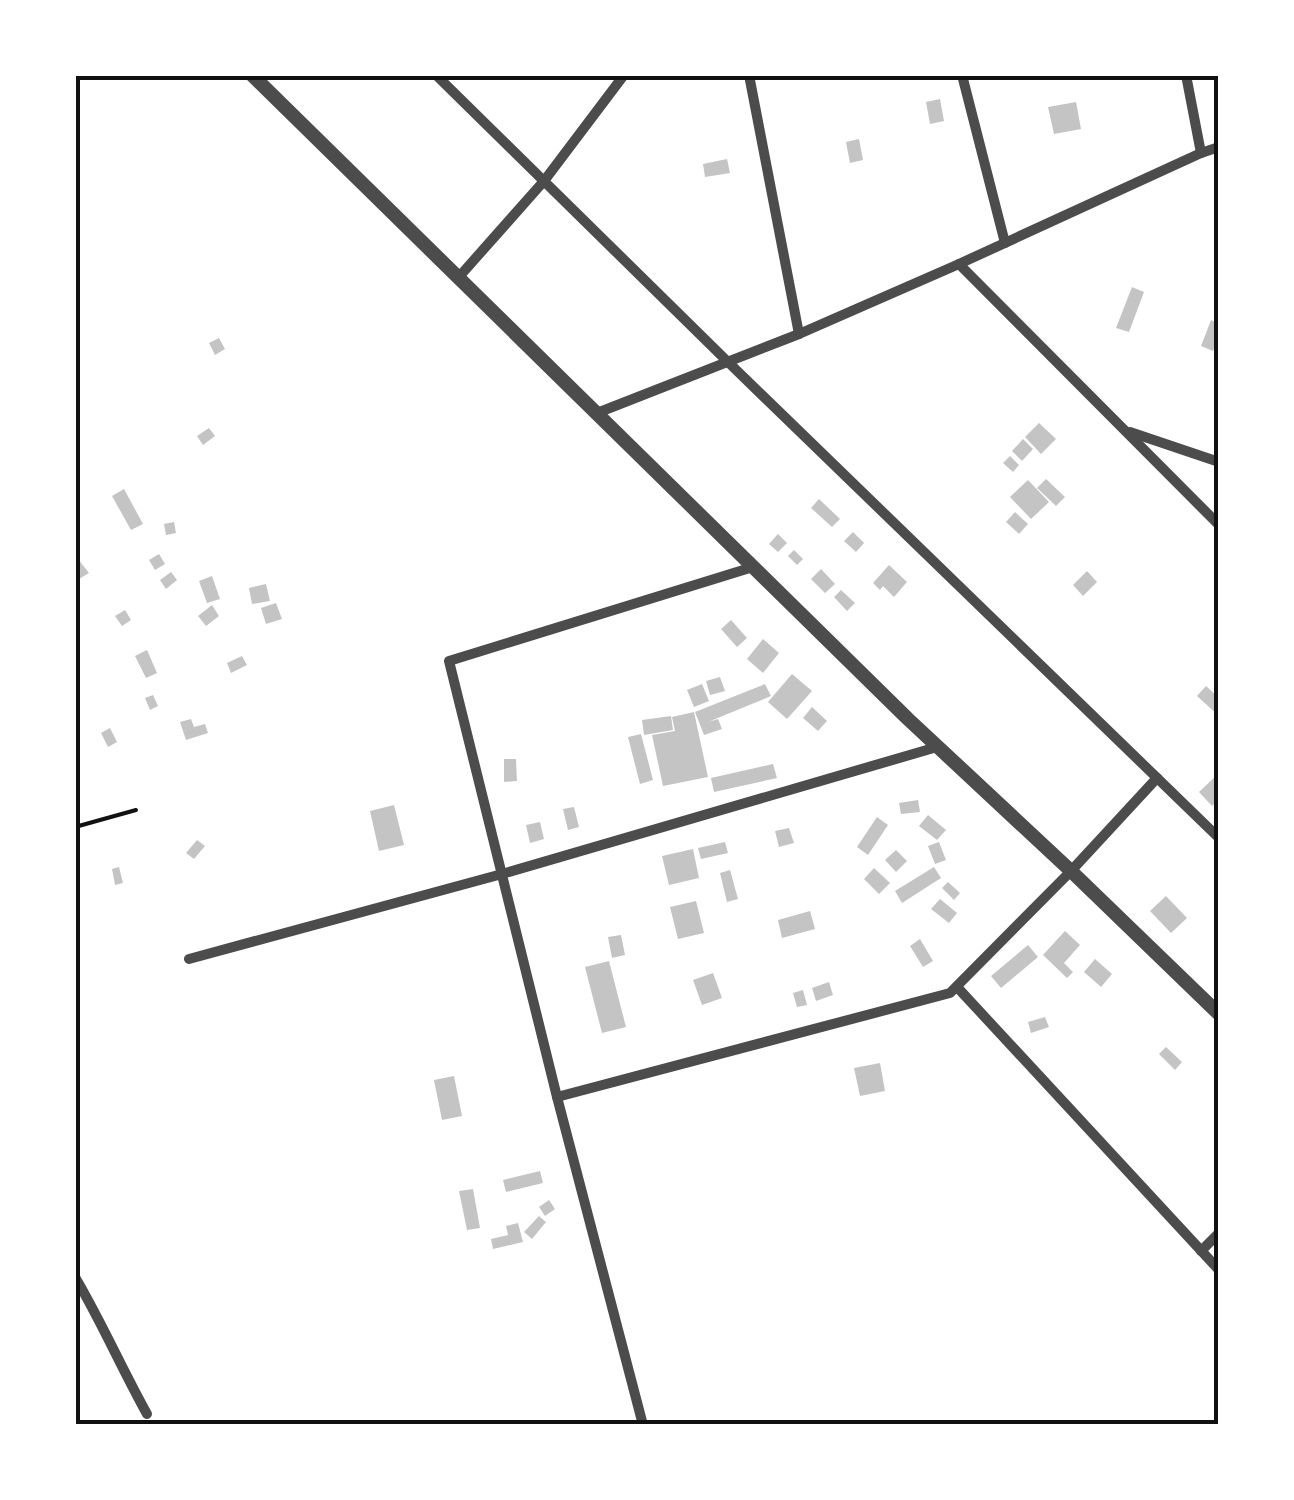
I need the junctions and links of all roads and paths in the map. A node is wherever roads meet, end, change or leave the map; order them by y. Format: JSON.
{"nodes":[{"id":1,"x":252,"y":75,"type":"edge"},
{"id":2,"x":436,"y":75,"type":"edge"},
{"id":3,"x":624,"y":75,"type":"edge"},
{"id":4,"x":749,"y":75,"type":"edge"},
{"id":5,"x":962,"y":75,"type":"edge"},
{"id":6,"x":1186,"y":75,"type":"edge"},
{"id":7,"x":1219,"y":147,"type":"edge"},
{"id":8,"x":1201,"y":153,"type":"junction"},
{"id":9,"x":544,"y":181,"type":"junction"},
{"id":10,"x":1005,"y":243,"type":"junction"},
{"id":11,"x":959,"y":264,"type":"junction"},
{"id":12,"x":458,"y":278,"type":"junction"},
{"id":13,"x":800,"y":334,"type":"junction"},
{"id":14,"x":729,"y":363,"type":"junction"},
{"id":15,"x":597,"y":413,"type":"junction"},
{"id":16,"x":1125,"y":430,"type":"junction"},
{"id":17,"x":1219,"y":462,"type":"edge"},
{"id":18,"x":1219,"y":525,"type":"edge"},
{"id":19,"x":753,"y":567,"type":"junction"},
{"id":20,"x":937,"y":747,"type":"junction"},
{"id":21,"x":1157,"y":778,"type":"junction"},
{"id":22,"x":136,"y":810,"type":"dead end"},
{"id":23,"x":75,"y":827,"type":"edge"},
{"id":24,"x":1219,"y":838,"type":"edge"},
{"id":25,"x":1071,"y":871,"type":"junction"},
{"id":26,"x":502,"y":874,"type":"junction"},
{"id":27,"x":189,"y":959,"type":"dead end"},
{"id":28,"x":957,"y":987,"type":"junction"},
{"id":29,"x":1219,"y":1014,"type":"edge"},
{"id":30,"x":557,"y":1097,"type":"junction"},
{"id":31,"x":1219,"y":1232,"type":"edge"},
{"id":32,"x":1201,"y":1251,"type":"junction"},
{"id":33,"x":1219,"y":1270,"type":"edge"},
{"id":34,"x":75,"y":1277,"type":"edge"},
{"id":35,"x":147,"y":1414,"type":"dead end"},
{"id":36,"x":643,"y":1425,"type":"edge"}],
"edges":[{"from":1,"to":12,"type":"street"},
{"from":2,"to":9,"type":"street"},
{"from":3,"to":9,"type":"street"},
{"from":4,"to":13,"type":"street"},
{"from":5,"to":10,"type":"street"},
{"from":6,"to":8,"type":"street"},
{"from":7,"to":8,"type":"street"},
{"from":8,"to":10,"type":"street"},
{"from":9,"to":12,"type":"street"},
{"from":9,"to":14,"type":"street"},
{"from":10,"to":11,"type":"street"},
{"from":11,"to":13,"type":"street"},
{"from":11,"to":16,"type":"street"},
{"from":12,"to":15,"type":"street"},
{"from":13,"to":14,"type":"street"},
{"from":14,"to":15,"type":"street"},
{"from":14,"to":21,"type":"street"},
{"from":15,"to":19,"type":"street"},
{"from":16,"to":17,"type":"street"},
{"from":16,"to":18,"type":"street"},
{"from":19,"to":20,"type":"street"},
{"from":19,"to":26,"type":"street"},
{"from":20,"to":25,"type":"street"},
{"from":20,"to":26,"type":"street"},
{"from":21,"to":24,"type":"street"},
{"from":21,"to":25,"type":"street"},
{"from":22,"to":23,"type":"path"},
{"from":25,"to":28,"type":"street"},
{"from":25,"to":29,"type":"street"},
{"from":26,"to":27,"type":"street"},
{"from":26,"to":30,"type":"street"},
{"from":28,"to":30,"type":"street"},
{"from":28,"to":32,"type":"street"},
{"from":30,"to":36,"type":"street"},
{"from":31,"to":32,"type":"street"},
{"from":32,"to":33,"type":"street"},
{"from":34,"to":35,"type":"street"}]}
